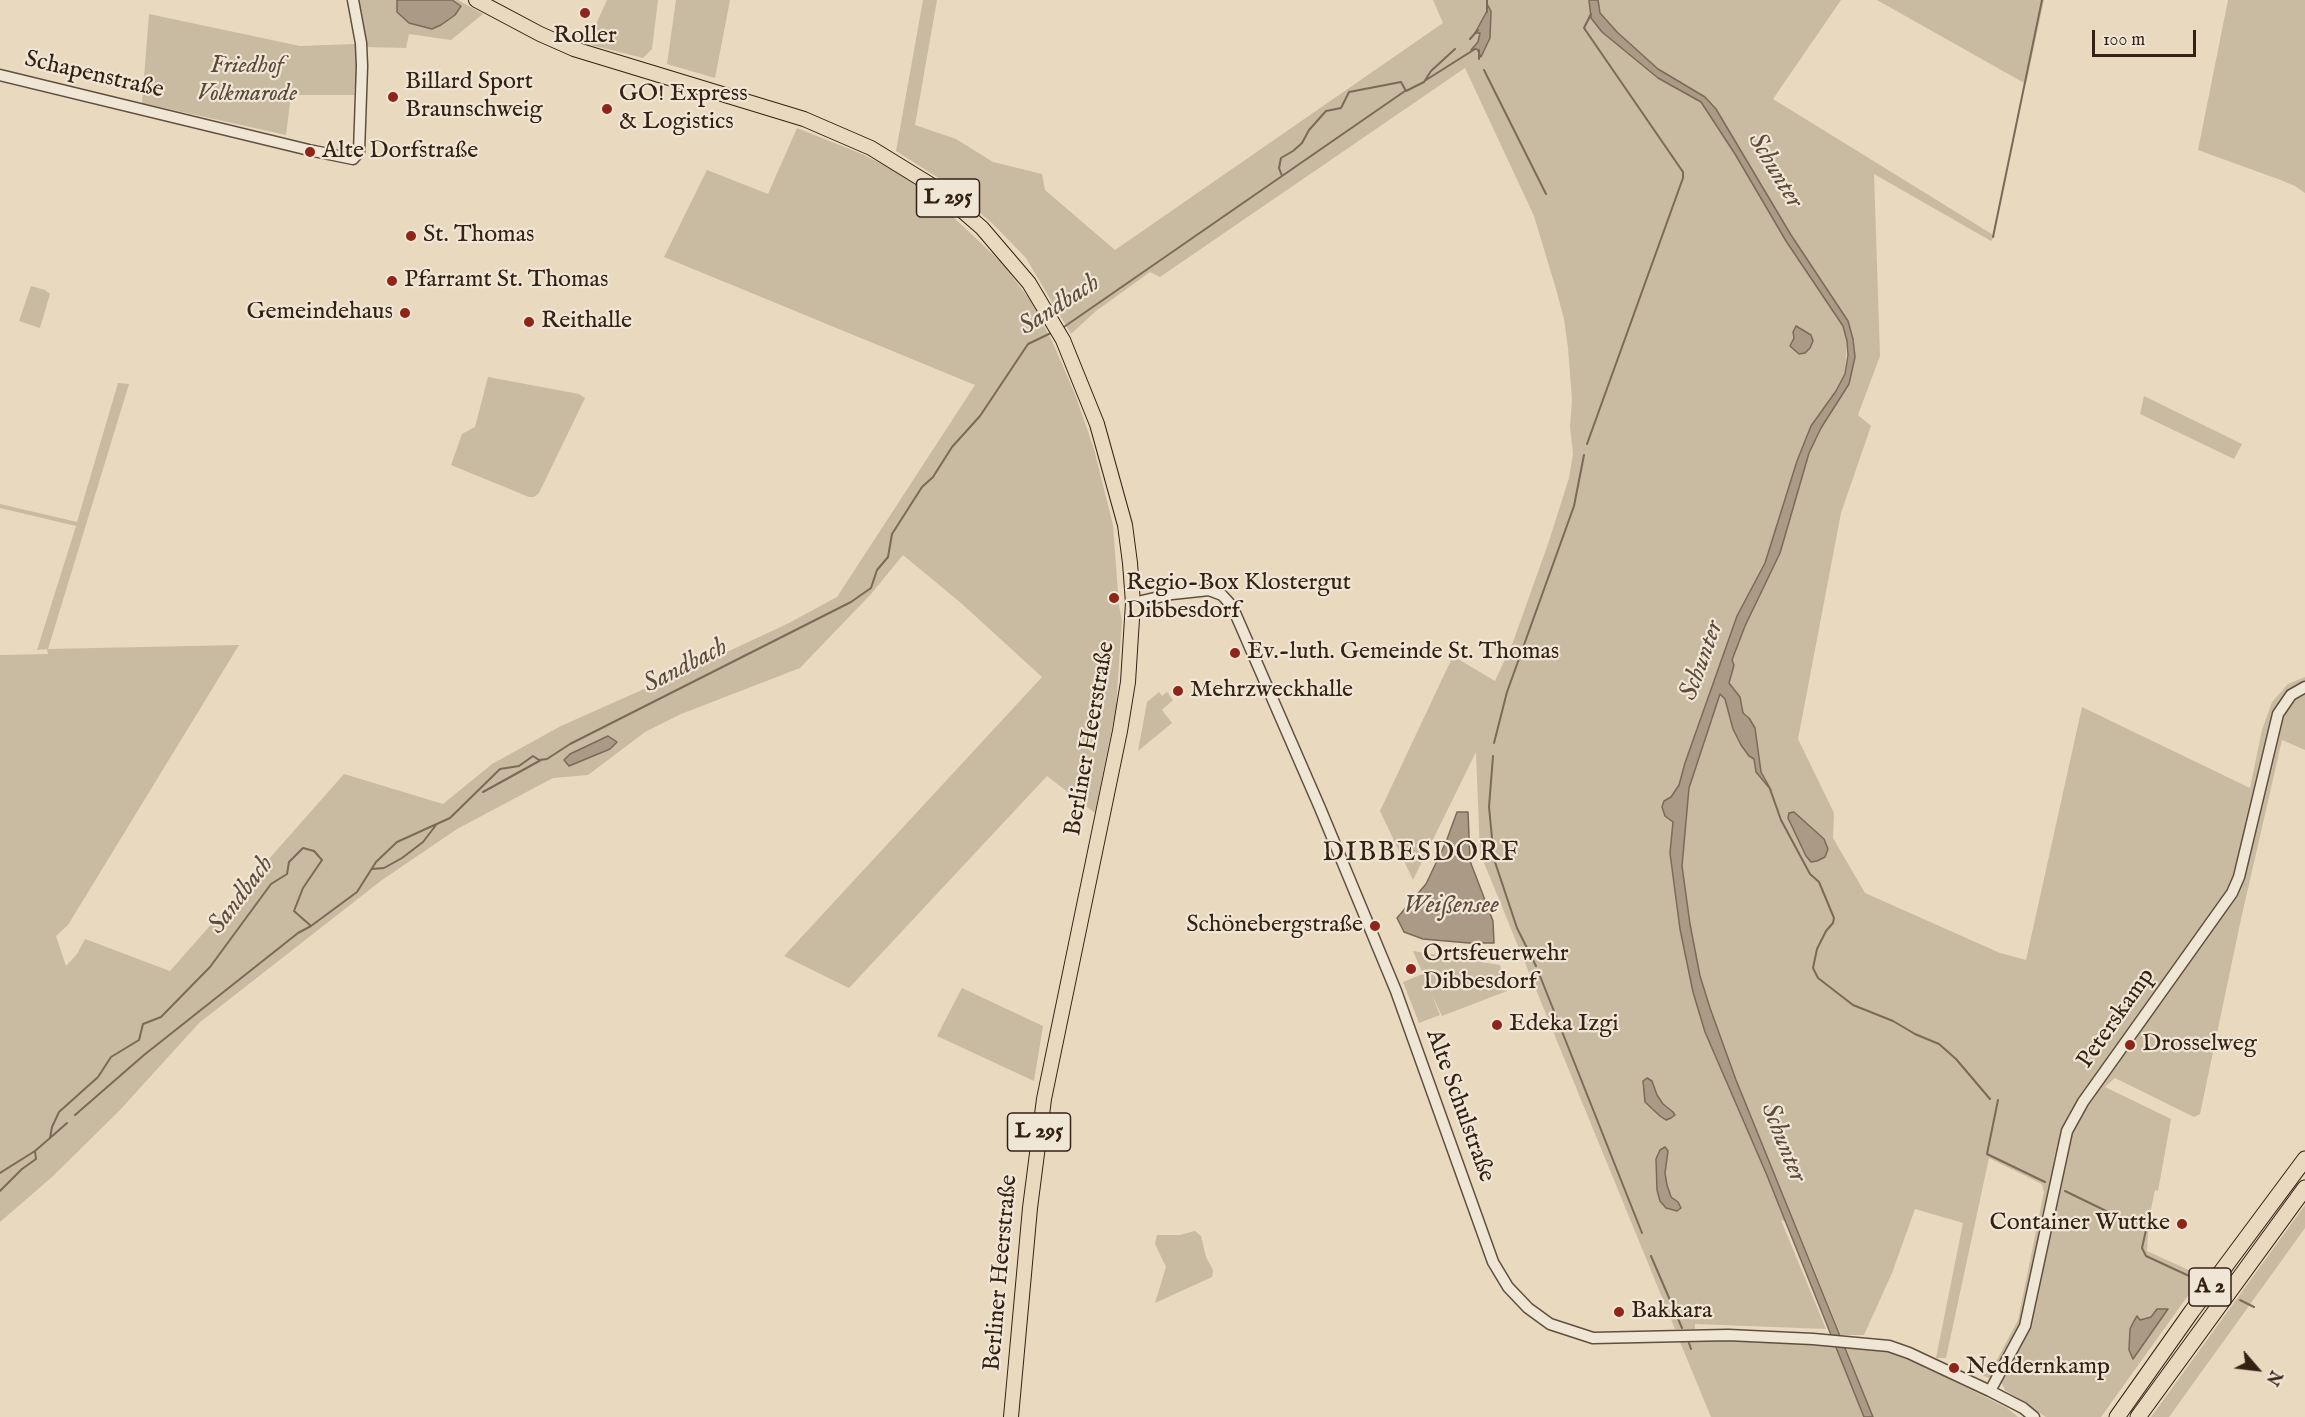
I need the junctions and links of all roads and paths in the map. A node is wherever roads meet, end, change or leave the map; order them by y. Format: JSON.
{"nodes":[{"id":1,"x":353,"y":0,"type":"edge"},
{"id":2,"x":476,"y":0,"type":"edge"},
{"id":3,"x":0,"y":75,"type":"edge"},
{"id":4,"x":1133,"y":603,"type":"junction"},
{"id":5,"x":2305,"y":687,"type":"edge"},
{"id":6,"x":2305,"y":1159,"type":"edge"},
{"id":7,"x":2305,"y":1188,"type":"edge"},
{"id":8,"x":1990,"y":1392,"type":"junction"},
{"id":9,"x":1011,"y":1417,"type":"edge"},
{"id":10,"x":2034,"y":1417,"type":"edge"},
{"id":11,"x":2117,"y":1417,"type":"edge"},
{"id":12,"x":2138,"y":1417,"type":"edge"}],
"edges":[{"from":1,"to":3,"type":"street","name":"Schapenstraße"},
{"from":2,"to":4,"type":"main road","name":"Berliner Heerstraße","number":"L 295"},
{"from":4,"to":8,"type":"street","name":"Alte Schulstraße"},
{"from":4,"to":9,"type":"main road","name":"Berliner Heerstraße","number":"L 295"},
{"from":5,"to":8,"type":"street","name":"Peterskamp"},
{"from":6,"to":11,"type":"highway","number":"A 2"},
{"from":7,"to":12,"type":"highway","number":"A 2"},
{"from":8,"to":10,"type":"street","name":"Alte Schulstraße"}]}
